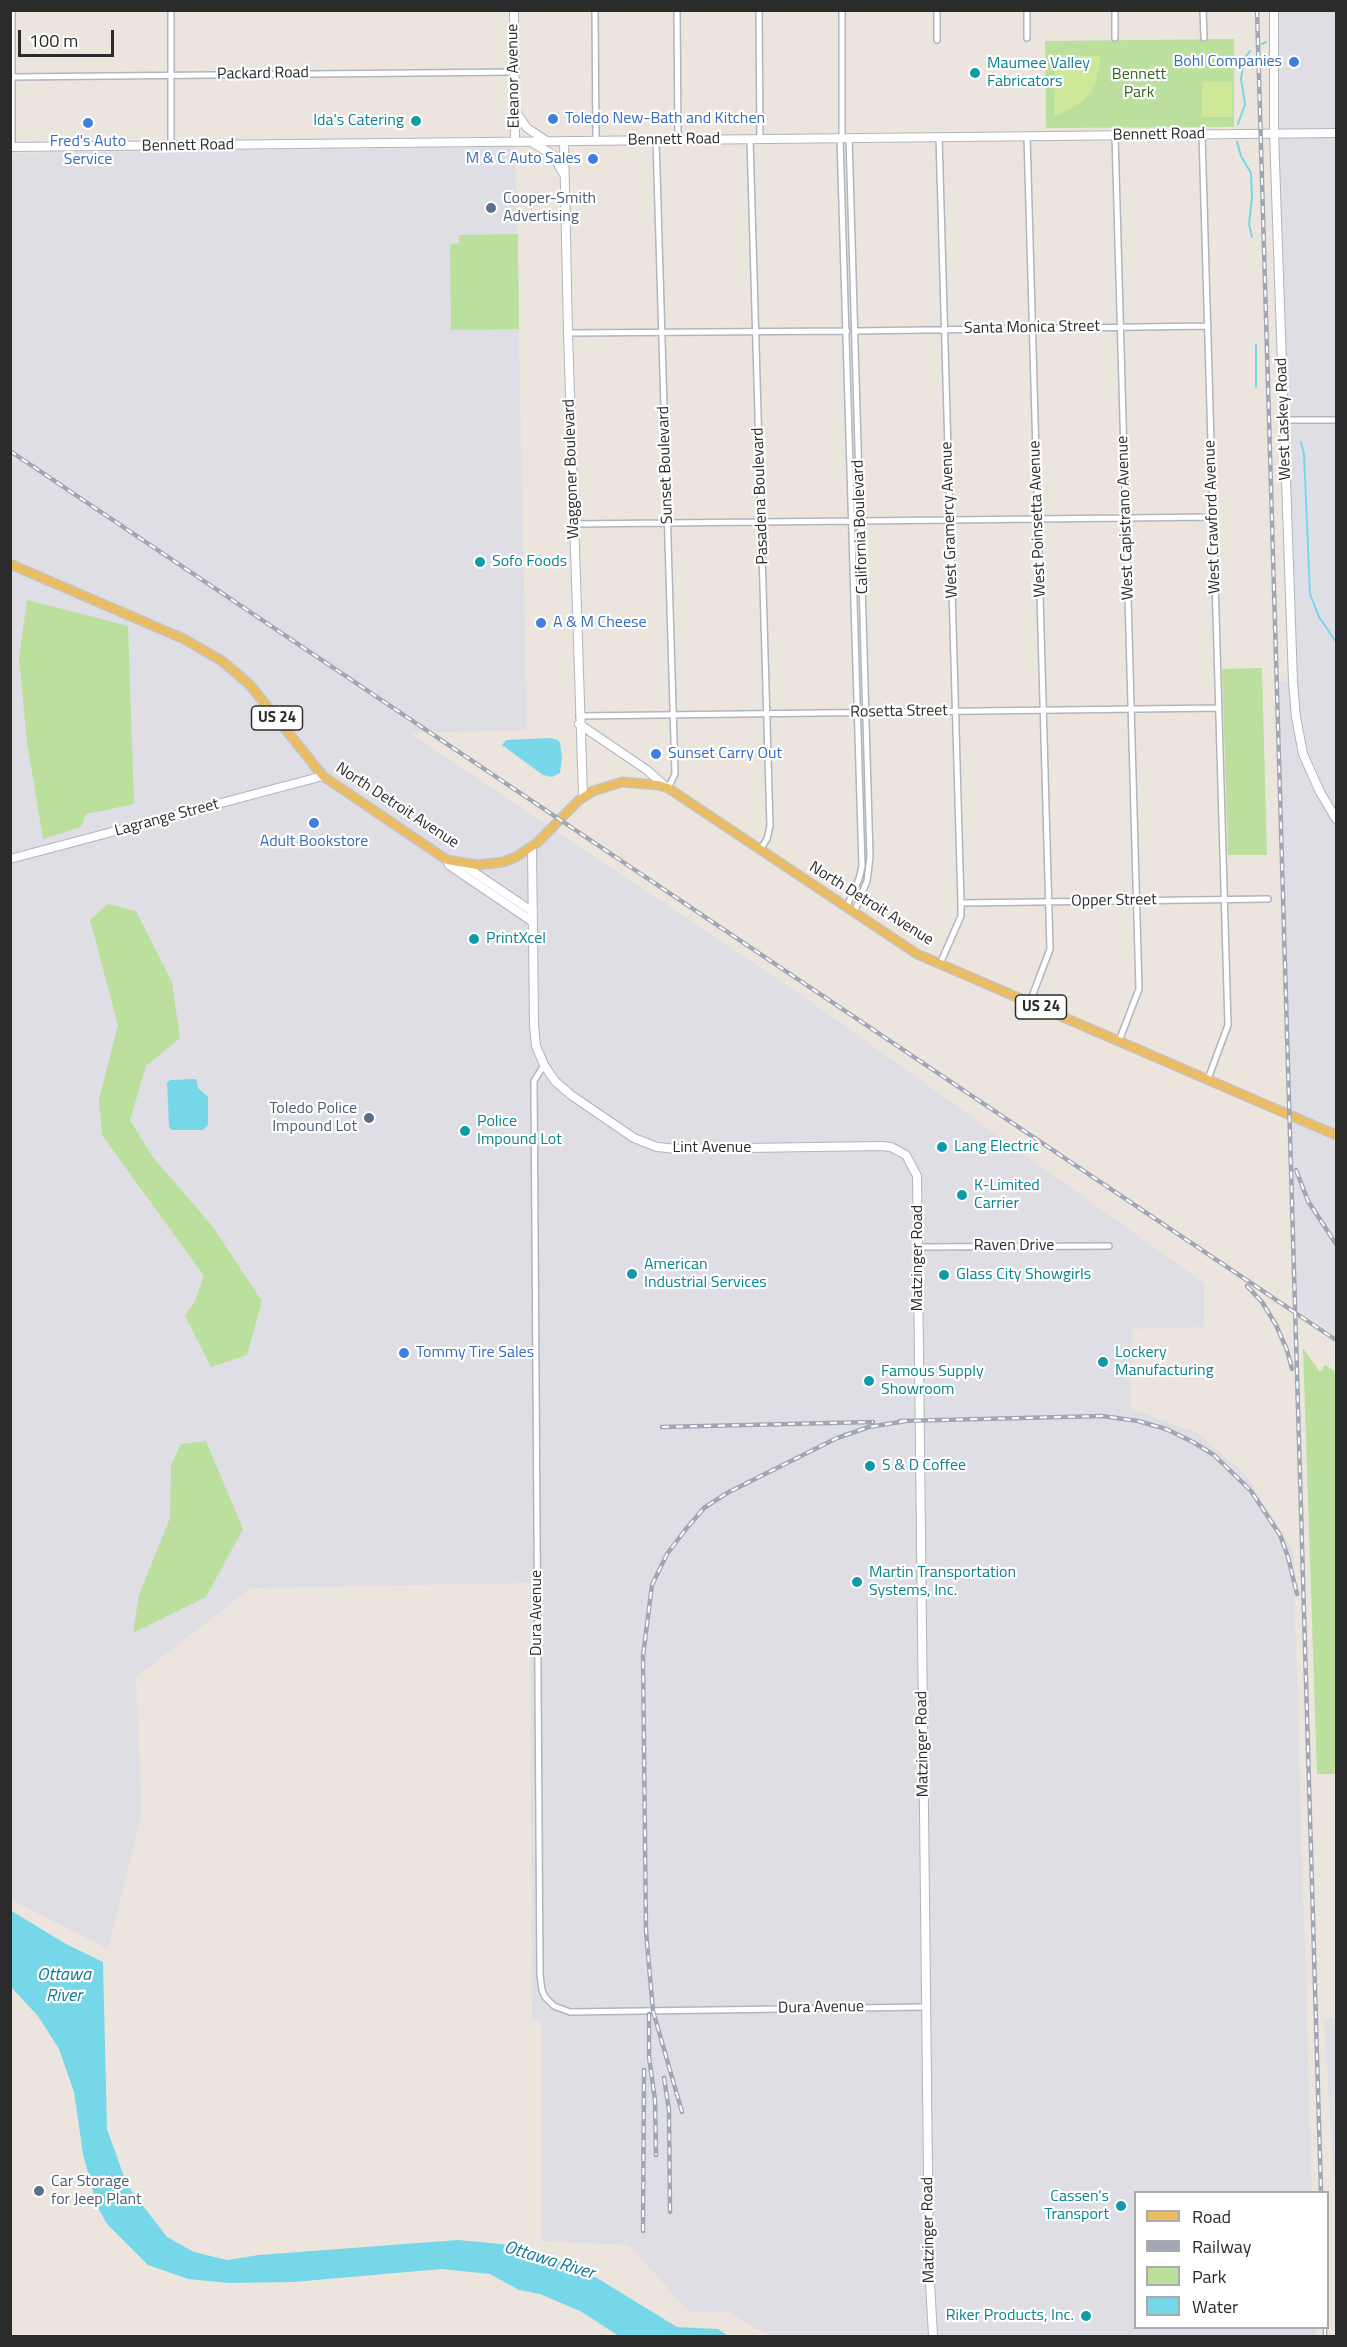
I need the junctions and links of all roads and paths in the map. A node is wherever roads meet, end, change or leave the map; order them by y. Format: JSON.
{"nodes":[{"id":1,"x":12,"y":10,"type":"edge"},
{"id":2,"x":171,"y":10,"type":"edge"},
{"id":3,"x":514,"y":10,"type":"edge"},
{"id":4,"x":595,"y":10,"type":"edge"},
{"id":5,"x":677,"y":10,"type":"edge"},
{"id":6,"x":759,"y":10,"type":"edge"},
{"id":7,"x":842,"y":10,"type":"edge"},
{"id":8,"x":937,"y":10,"type":"edge"},
{"id":9,"x":1027,"y":10,"type":"edge"},
{"id":10,"x":1115,"y":10,"type":"edge"},
{"id":11,"x":1203,"y":10,"type":"edge"},
{"id":12,"x":1274,"y":10,"type":"edge"},
{"id":13,"x":1027,"y":38,"type":"dead end"},
{"id":14,"x":1115,"y":38,"type":"dead end"},
{"id":15,"x":1203,"y":38,"type":"dead end"},
{"id":16,"x":937,"y":40,"type":"dead end"},
{"id":17,"x":515,"y":72,"type":"junction"},
{"id":18,"x":171,"y":75,"type":"junction"},
{"id":19,"x":12,"y":77,"type":"edge"},
{"id":20,"x":515,"y":110,"type":"junction"},
{"id":21,"x":1274,"y":133,"type":"junction"},
{"id":22,"x":1336,"y":133,"type":"edge"},
{"id":23,"x":1202,"y":134,"type":"junction"},
{"id":24,"x":1115,"y":135,"type":"junction"},
{"id":25,"x":1027,"y":136,"type":"junction"},
{"id":26,"x":939,"y":137,"type":"junction"},
{"id":27,"x":844,"y":138,"type":"junction"},
{"id":28,"x":678,"y":139,"type":"junction"},
{"id":29,"x":750,"y":139,"type":"junction"},
{"id":30,"x":760,"y":139,"type":"junction"},
{"id":31,"x":656,"y":140,"type":"junction"},
{"id":32,"x":526,"y":141,"type":"junction"},
{"id":33,"x":546,"y":141,"type":"junction"},
{"id":34,"x":564,"y":141,"type":"junction"},
{"id":35,"x":596,"y":141,"type":"junction"},
{"id":36,"x":515,"y":142,"type":"junction"},
{"id":37,"x":171,"y":146,"type":"junction"},
{"id":38,"x":11,"y":147,"type":"edge"},
{"id":39,"x":565,"y":177,"type":"junction"},
{"id":40,"x":853,"y":235,"type":"junction"},
{"id":41,"x":844,"y":236,"type":"junction"},
{"id":42,"x":1208,"y":326,"type":"junction"},
{"id":43,"x":1120,"y":327,"type":"junction"},
{"id":44,"x":944,"y":328,"type":"junction"},
{"id":45,"x":1033,"y":328,"type":"junction"},
{"id":46,"x":856,"y":329,"type":"junction"},
{"id":47,"x":847,"y":330,"type":"junction"},
{"id":48,"x":755,"y":331,"type":"junction"},
{"id":49,"x":662,"y":332,"type":"junction"},
{"id":50,"x":568,"y":333,"type":"junction"},
{"id":51,"x":1284,"y":420,"type":"junction"},
{"id":52,"x":1336,"y":420,"type":"edge"},
{"id":53,"x":849,"y":425,"type":"junction"},
{"id":54,"x":858,"y":425,"type":"junction"},
{"id":55,"x":1214,"y":517,"type":"junction"},
{"id":56,"x":1126,"y":518,"type":"junction"},
{"id":57,"x":1038,"y":519,"type":"junction"},
{"id":58,"x":950,"y":520,"type":"junction"},
{"id":59,"x":852,"y":521,"type":"junction"},
{"id":60,"x":861,"y":521,"type":"junction"},
{"id":61,"x":668,"y":523,"type":"junction"},
{"id":62,"x":762,"y":523,"type":"junction"},
{"id":63,"x":574,"y":524,"type":"junction"},
{"id":64,"x":10,"y":564,"type":"edge"},
{"id":65,"x":864,"y":617,"type":"junction"},
{"id":66,"x":855,"y":618,"type":"junction"},
{"id":67,"x":1219,"y":708,"type":"junction"},
{"id":68,"x":1132,"y":709,"type":"junction"},
{"id":69,"x":1044,"y":710,"type":"junction"},
{"id":70,"x":955,"y":711,"type":"junction"},
{"id":71,"x":857,"y":712,"type":"junction"},
{"id":72,"x":867,"y":712,"type":"junction"},
{"id":73,"x":767,"y":714,"type":"junction"},
{"id":74,"x":674,"y":716,"type":"junction"},
{"id":75,"x":579,"y":720,"type":"junction"},
{"id":76,"x":323,"y":776,"type":"junction"},
{"id":77,"x":668,"y":788,"type":"junction"},
{"id":78,"x":583,"y":796,"type":"junction"},
{"id":79,"x":1336,"y":819,"type":"edge"},
{"id":80,"x":861,"y":820,"type":"junction"},
{"id":81,"x":869,"y":820,"type":"junction"},
{"id":82,"x":532,"y":847,"type":"junction"},
{"id":83,"x":760,"y":850,"type":"junction"},
{"id":84,"x":10,"y":860,"type":"edge"},
{"id":85,"x":447,"y":860,"type":"junction"},
{"id":86,"x":459,"y":862,"type":"junction"},
{"id":87,"x":1224,"y":899,"type":"junction"},
{"id":88,"x":1268,"y":899,"type":"dead end"},
{"id":89,"x":1136,"y":900,"type":"junction"},
{"id":90,"x":1050,"y":902,"type":"junction"},
{"id":91,"x":961,"y":903,"type":"junction"},
{"id":92,"x":846,"y":908,"type":"junction"},
{"id":93,"x":533,"y":912,"type":"junction"},
{"id":94,"x":854,"y":913,"type":"junction"},
{"id":95,"x":533,"y":922,"type":"junction"},
{"id":96,"x":940,"y":964,"type":"junction"},
{"id":97,"x":1030,"y":1002,"type":"junction"},
{"id":98,"x":1119,"y":1041,"type":"junction"},
{"id":99,"x":544,"y":1065,"type":"junction"},
{"id":100,"x":1208,"y":1079,"type":"junction"},
{"id":101,"x":1336,"y":1135,"type":"edge"},
{"id":102,"x":906,"y":1155,"type":"joint"},
{"id":103,"x":1109,"y":1245,"type":"dead end"},
{"id":104,"x":918,"y":1247,"type":"junction"},
{"id":105,"x":926,"y":2007,"type":"junction"},
{"id":106,"x":933,"y":2337,"type":"edge"}],
"edges":[{"from":1,"to":19,"type":"street"},
{"from":2,"to":18,"type":"street"},
{"from":3,"to":17,"type":"street","name":"Eleanor Avenue"},
{"from":4,"to":35,"type":"street"},
{"from":5,"to":28,"type":"street"},
{"from":6,"to":30,"type":"street"},
{"from":7,"to":27,"type":"street","name":"California Boulevard"},
{"from":8,"to":16,"type":"street"},
{"from":9,"to":13,"type":"street"},
{"from":10,"to":14,"type":"street"},
{"from":11,"to":15,"type":"street"},
{"from":12,"to":21,"type":"street","name":"West Laskey Road"},
{"from":17,"to":18,"type":"street","name":"Packard Road"},
{"from":17,"to":20,"type":"street","name":"Eleanor Avenue"},
{"from":18,"to":19,"type":"street","name":"Packard Road"},
{"from":18,"to":37,"type":"street"},
{"from":19,"to":38,"type":"street"},
{"from":20,"to":33,"type":"street"},
{"from":20,"to":36,"type":"street","name":"Eleanor Avenue"},
{"from":21,"to":22,"type":"street","name":"Bennett Road"},
{"from":21,"to":23,"type":"street","name":"Bennett Road"},
{"from":21,"to":51,"type":"street","name":"West Laskey Road"},
{"from":23,"to":24,"type":"street","name":"Bennett Road"},
{"from":23,"to":42,"type":"street","name":"West Crawford Avenue"},
{"from":24,"to":25,"type":"street","name":"Bennett Road"},
{"from":24,"to":43,"type":"street","name":"West Capistrano Avenue"},
{"from":25,"to":26,"type":"street","name":"Bennett Road"},
{"from":25,"to":45,"type":"street","name":"West Poinsetta Avenue"},
{"from":26,"to":27,"type":"street","name":"Bennett Road"},
{"from":26,"to":44,"type":"street","name":"West Gramercy Avenue"},
{"from":27,"to":30,"type":"street","name":"Bennett Road"},
{"from":27,"to":40,"type":"street","name":"California Boulevard"},
{"from":27,"to":41,"type":"street","name":"California Boulevard"},
{"from":28,"to":29,"type":"street","name":"Bennett Road"},
{"from":28,"to":31,"type":"street","name":"Bennett Road"},
{"from":29,"to":30,"type":"street","name":"Bennett Road"},
{"from":29,"to":48,"type":"street","name":"Pasadena Boulevard"},
{"from":31,"to":35,"type":"street","name":"Bennett Road"},
{"from":31,"to":49,"type":"street","name":"Sunset Boulevard"},
{"from":32,"to":33,"type":"street","name":"Bennett Road"},
{"from":32,"to":36,"type":"street","name":"Bennett Road"},
{"from":32,"to":39,"type":"street"},
{"from":33,"to":34,"type":"street","name":"Bennett Road"},
{"from":34,"to":35,"type":"street","name":"Bennett Road"},
{"from":34,"to":39,"type":"street","name":"Waggoner Boulevard"},
{"from":36,"to":37,"type":"street","name":"Bennett Road"},
{"from":37,"to":38,"type":"street","name":"Bennett Road"},
{"from":39,"to":50,"type":"street","name":"Waggoner Boulevard"},
{"from":40,"to":41,"type":"street"},
{"from":40,"to":46,"type":"street","name":"California Boulevard"},
{"from":41,"to":47,"type":"street","name":"California Boulevard"},
{"from":42,"to":43,"type":"street","name":"Santa Monica Street"},
{"from":42,"to":55,"type":"street","name":"West Crawford Avenue"},
{"from":43,"to":45,"type":"street","name":"Santa Monica Street"},
{"from":43,"to":56,"type":"street","name":"West Capistrano Avenue"},
{"from":44,"to":45,"type":"street","name":"Santa Monica Street"},
{"from":44,"to":46,"type":"street","name":"Santa Monica Street"},
{"from":44,"to":58,"type":"street","name":"West Gramercy Avenue"},
{"from":45,"to":57,"type":"street","name":"West Poinsetta Avenue"},
{"from":46,"to":47,"type":"street","name":"Santa Monica Street"},
{"from":46,"to":54,"type":"street","name":"California Boulevard"},
{"from":47,"to":48,"type":"street","name":"Santa Monica Street"},
{"from":47,"to":53,"type":"street","name":"California Boulevard"},
{"from":48,"to":49,"type":"street","name":"Santa Monica Street"},
{"from":48,"to":62,"type":"street","name":"Pasadena Boulevard"},
{"from":49,"to":50,"type":"street","name":"Santa Monica Street"},
{"from":49,"to":61,"type":"street","name":"Sunset Boulevard"},
{"from":50,"to":63,"type":"street","name":"Waggoner Boulevard"},
{"from":51,"to":52,"type":"street"},
{"from":51,"to":79,"type":"street","name":"West Laskey Road"},
{"from":53,"to":54,"type":"street"},
{"from":53,"to":59,"type":"street","name":"California Boulevard"},
{"from":54,"to":60,"type":"street","name":"California Boulevard"},
{"from":55,"to":56,"type":"street"},
{"from":55,"to":67,"type":"street","name":"West Crawford Avenue"},
{"from":56,"to":57,"type":"street"},
{"from":56,"to":68,"type":"street","name":"West Capistrano Avenue"},
{"from":57,"to":58,"type":"street"},
{"from":57,"to":69,"type":"street","name":"West Poinsetta Avenue"},
{"from":58,"to":60,"type":"street"},
{"from":58,"to":70,"type":"street","name":"West Gramercy Avenue"},
{"from":59,"to":60,"type":"street"},
{"from":59,"to":62,"type":"street"},
{"from":59,"to":66,"type":"street","name":"California Boulevard"},
{"from":60,"to":65,"type":"street","name":"California Boulevard"},
{"from":61,"to":62,"type":"street"},
{"from":61,"to":63,"type":"street"},
{"from":61,"to":74,"type":"street","name":"Sunset Boulevard"},
{"from":62,"to":73,"type":"street","name":"Pasadena Boulevard"},
{"from":63,"to":75,"type":"street","name":"Waggoner Boulevard"},
{"from":64,"to":76,"type":"main road","name":"North Detroit Avenue","number":"US 24"},
{"from":65,"to":66,"type":"street"},
{"from":65,"to":72,"type":"street","name":"California Boulevard"},
{"from":66,"to":71,"type":"street","name":"California Boulevard"},
{"from":67,"to":68,"type":"street","name":"Rosetta Street"},
{"from":67,"to":87,"type":"street","name":"West Crawford Avenue"},
{"from":68,"to":69,"type":"street","name":"Rosetta Street"},
{"from":68,"to":89,"type":"street","name":"West Capistrano Avenue"},
{"from":69,"to":70,"type":"street","name":"Rosetta Street"},
{"from":69,"to":90,"type":"street","name":"West Poinsetta Avenue"},
{"from":70,"to":72,"type":"street","name":"Rosetta Street"},
{"from":70,"to":91,"type":"street","name":"West Gramercy Avenue"},
{"from":71,"to":72,"type":"street","name":"Rosetta Street"},
{"from":71,"to":73,"type":"street","name":"Rosetta Street"},
{"from":71,"to":80,"type":"street","name":"California Boulevard"},
{"from":72,"to":81,"type":"street","name":"California Boulevard"},
{"from":73,"to":74,"type":"street","name":"Rosetta Street"},
{"from":73,"to":83,"type":"street","name":"Pasadena Boulevard"},
{"from":74,"to":75,"type":"street","name":"Rosetta Street"},
{"from":74,"to":77,"type":"street","name":"Sunset Boulevard"},
{"from":75,"to":77,"type":"street","name":"North Detroit Avenue"},
{"from":75,"to":78,"type":"street","name":"Waggoner Boulevard"},
{"from":76,"to":84,"type":"street","name":"Lagrange Street"},
{"from":76,"to":85,"type":"main road","name":"North Detroit Avenue","number":"US 24"},
{"from":77,"to":78,"type":"main road","name":"North Detroit Avenue","number":"US 24"},
{"from":77,"to":83,"type":"main road","name":"North Detroit Avenue","number":"US 24"},
{"from":78,"to":82,"type":"main road","name":"North Detroit Avenue","number":"US 24"},
{"from":80,"to":81,"type":"street"},
{"from":80,"to":92,"type":"street","name":"California Boulevard"},
{"from":81,"to":94,"type":"street","name":"California Boulevard"},
{"from":82,"to":86,"type":"main road","name":"North Detroit Avenue","number":"US 24"},
{"from":82,"to":93,"type":"street"},
{"from":83,"to":92,"type":"main road","name":"North Detroit Avenue","number":"US 24"},
{"from":85,"to":86,"type":"main road","name":"North Detroit Avenue","number":"US 24"},
{"from":85,"to":95,"type":"street"},
{"from":86,"to":93,"type":"street"},
{"from":87,"to":88,"type":"street","name":"Opper Street"},
{"from":87,"to":89,"type":"street","name":"Opper Street"},
{"from":87,"to":100,"type":"street","name":"West Crawford Avenue"},
{"from":89,"to":90,"type":"street","name":"Opper Street"},
{"from":89,"to":98,"type":"street","name":"West Capistrano Avenue"},
{"from":90,"to":91,"type":"street","name":"Opper Street"},
{"from":90,"to":97,"type":"street","name":"West Poinsetta Avenue"},
{"from":91,"to":96,"type":"street","name":"West Gramercy Avenue"},
{"from":92,"to":94,"type":"main road","name":"North Detroit Avenue","number":"US 24"},
{"from":93,"to":95,"type":"street"},
{"from":94,"to":96,"type":"main road","name":"North Detroit Avenue","number":"US 24"},
{"from":95,"to":99,"type":"street"},
{"from":96,"to":97,"type":"main road","name":"North Detroit Avenue","number":"US 24"},
{"from":97,"to":98,"type":"main road","name":"North Detroit Avenue","number":"US 24"},
{"from":98,"to":100,"type":"main road","name":"North Detroit Avenue","number":"US 24"},
{"from":99,"to":102,"type":"street","name":"Lint Avenue"},
{"from":99,"to":105,"type":"street","name":"Dura Avenue"},
{"from":100,"to":101,"type":"main road","name":"North Detroit Avenue","number":"US 24"},
{"from":102,"to":104,"type":"street","name":"Matzinger Road"},
{"from":103,"to":104,"type":"street","name":"Raven Drive"},
{"from":104,"to":105,"type":"street","name":"Matzinger Road"},
{"from":105,"to":106,"type":"street","name":"Matzinger Road"}]}
